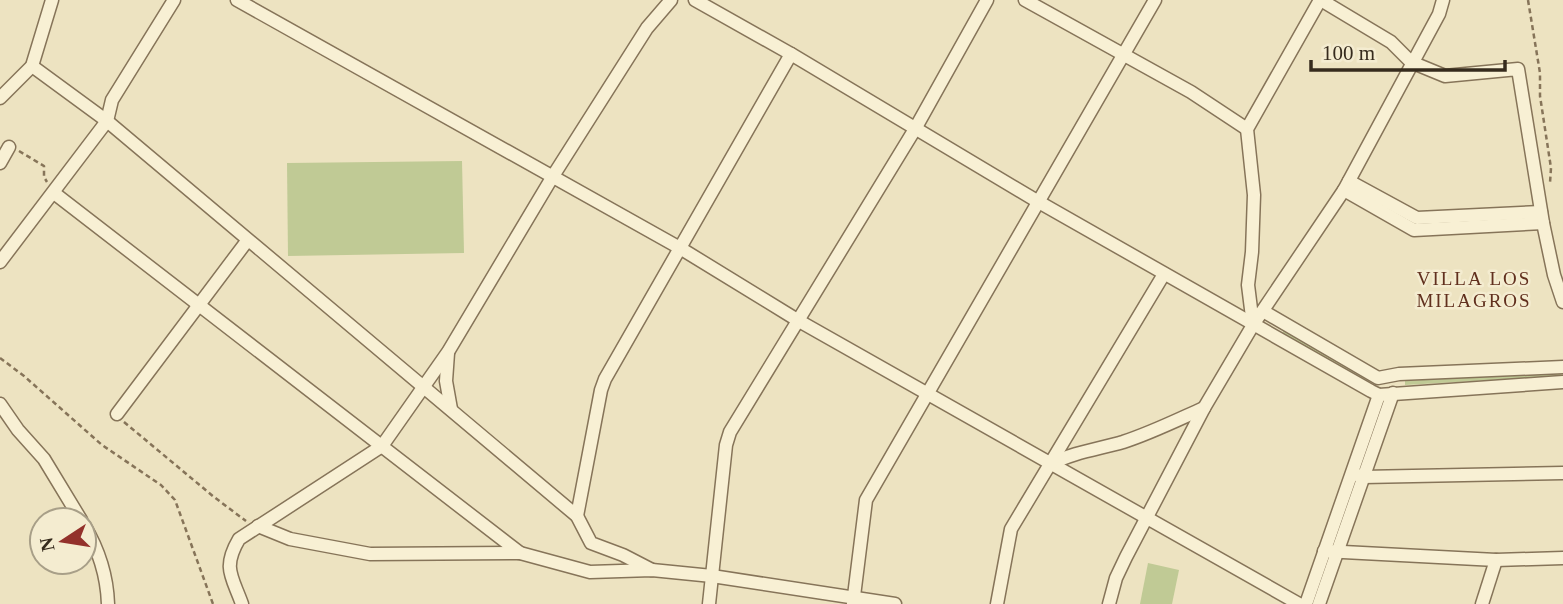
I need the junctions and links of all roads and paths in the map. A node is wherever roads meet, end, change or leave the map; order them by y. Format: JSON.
{"nodes":[{"id":1,"x":52,"y":0,"type":"edge"},
{"id":2,"x":62,"y":0,"type":"edge"},
{"id":3,"x":174,"y":0,"type":"edge"},
{"id":4,"x":237,"y":0,"type":"edge"},
{"id":5,"x":671,"y":0,"type":"edge"},
{"id":6,"x":695,"y":0,"type":"edge"},
{"id":7,"x":987,"y":0,"type":"edge"},
{"id":8,"x":1026,"y":0,"type":"edge"},
{"id":9,"x":1155,"y":0,"type":"edge"},
{"id":10,"x":1320,"y":0,"type":"edge"},
{"id":11,"x":1443,"y":0,"type":"edge"},
{"id":12,"x":1528,"y":0,"type":"edge"},
{"id":13,"x":46,"y":22,"type":"junction"},
{"id":14,"x":791,"y":54,"type":"junction"},
{"id":15,"x":1124,"y":54,"type":"junction"},
{"id":16,"x":1411,"y":62,"type":"junction"},
{"id":17,"x":33,"y":66,"type":"junction"},
{"id":18,"x":0,"y":98,"type":"edge"},
{"id":19,"x":107,"y":121,"type":"junction"},
{"id":20,"x":915,"y":129,"type":"junction"},
{"id":21,"x":1247,"y":129,"type":"junction"},
{"id":22,"x":9,"y":147,"type":"joint"},
{"id":23,"x":0,"y":163,"type":"edge"},
{"id":24,"x":553,"y":176,"type":"junction"},
{"id":25,"x":1346,"y":186,"type":"junction"},
{"id":26,"x":1550,"y":189,"type":"dead end"},
{"id":27,"x":54,"y":193,"type":"junction"},
{"id":28,"x":1037,"y":201,"type":"junction"},
{"id":29,"x":1542,"y":217,"type":"junction"},
{"id":30,"x":247,"y":241,"type":"junction"},
{"id":31,"x":680,"y":248,"type":"junction"},
{"id":32,"x":0,"y":262,"type":"edge"},
{"id":33,"x":1164,"y":274,"type":"junction"},
{"id":34,"x":1563,"y":302,"type":"edge"},
{"id":35,"x":199,"y":305,"type":"junction"},
{"id":36,"x":1263,"y":311,"type":"junction"},
{"id":37,"x":799,"y":321,"type":"junction"},
{"id":38,"x":1254,"y":325,"type":"junction"},
{"id":39,"x":448,"y":352,"type":"junction"},
{"id":40,"x":0,"y":358,"type":"edge"},
{"id":41,"x":1563,"y":367,"type":"edge"},
{"id":42,"x":1563,"y":382,"type":"edge"},
{"id":43,"x":425,"y":386,"type":"junction"},
{"id":44,"x":928,"y":393,"type":"junction"},
{"id":45,"x":1393,"y":393,"type":"junction"},
{"id":46,"x":1379,"y":395,"type":"junction"},
{"id":47,"x":0,"y":404,"type":"edge"},
{"id":48,"x":1204,"y":408,"type":"junction"},
{"id":49,"x":451,"y":409,"type":"junction"},
{"id":50,"x":117,"y":414,"type":"joint"},
{"id":51,"x":382,"y":446,"type":"junction"},
{"id":52,"x":1051,"y":465,"type":"junction"},
{"id":53,"x":1563,"y":473,"type":"edge"},
{"id":54,"x":1358,"y":475,"type":"junction"},
{"id":55,"x":73,"y":506,"type":"edge"},
{"id":56,"x":577,"y":516,"type":"junction"},
{"id":57,"x":1148,"y":517,"type":"junction"},
{"id":58,"x":258,"y":526,"type":"junction"},
{"id":59,"x":98,"y":551,"type":"edge"},
{"id":60,"x":1324,"y":551,"type":"junction"},
{"id":61,"x":1339,"y":552,"type":"junction"},
{"id":62,"x":520,"y":553,"type":"junction"},
{"id":63,"x":1563,"y":558,"type":"edge"},
{"id":64,"x":1496,"y":560,"type":"junction"},
{"id":65,"x":652,"y":570,"type":"junction"},
{"id":66,"x":712,"y":576,"type":"junction"},
{"id":67,"x":854,"y":601,"type":"edge"},
{"id":68,"x":108,"y":604,"type":"edge"},
{"id":69,"x":213,"y":604,"type":"edge"},
{"id":70,"x":242,"y":604,"type":"edge"},
{"id":71,"x":709,"y":604,"type":"edge"},
{"id":72,"x":895,"y":604,"type":"edge"},
{"id":73,"x":996,"y":604,"type":"edge"},
{"id":74,"x":1109,"y":604,"type":"edge"},
{"id":75,"x":1299,"y":604,"type":"edge"},
{"id":76,"x":1306,"y":604,"type":"edge"},
{"id":77,"x":1319,"y":604,"type":"edge"},
{"id":78,"x":1482,"y":604,"type":"edge"}],
"edges":[{"from":1,"to":13,"type":"street"},
{"from":2,"to":13,"type":"street"},
{"from":3,"to":19,"type":"street"},
{"from":4,"to":24,"type":"street"},
{"from":5,"to":24,"type":"street"},
{"from":6,"to":14,"type":"street"},
{"from":7,"to":20,"type":"street"},
{"from":8,"to":15,"type":"street"},
{"from":9,"to":15,"type":"street"},
{"from":10,"to":16,"type":"street"},
{"from":10,"to":21,"type":"street"},
{"from":11,"to":16,"type":"street"},
{"from":12,"to":26,"type":"path"},
{"from":13,"to":17,"type":"street"},
{"from":14,"to":20,"type":"street"},
{"from":14,"to":31,"type":"street"},
{"from":15,"to":21,"type":"street"},
{"from":15,"to":28,"type":"street"},
{"from":16,"to":25,"type":"street"},
{"from":16,"to":29,"type":"street"},
{"from":17,"to":18,"type":"street"},
{"from":17,"to":19,"type":"street"},
{"from":19,"to":27,"type":"street"},
{"from":19,"to":30,"type":"street"},
{"from":20,"to":28,"type":"street"},
{"from":20,"to":37,"type":"street"},
{"from":21,"to":38,"type":"street"},
{"from":22,"to":23,"type":"street"},
{"from":22,"to":27,"type":"path"},
{"from":24,"to":31,"type":"street"},
{"from":24,"to":39,"type":"street"},
{"from":25,"to":29,"type":"street"},
{"from":25,"to":36,"type":"street"},
{"from":27,"to":32,"type":"street"},
{"from":27,"to":35,"type":"street"},
{"from":28,"to":33,"type":"street"},
{"from":28,"to":44,"type":"street"},
{"from":29,"to":34,"type":"street"},
{"from":30,"to":35,"type":"street"},
{"from":30,"to":43,"type":"street"},
{"from":31,"to":37,"type":"street"},
{"from":31,"to":56,"type":"street"},
{"from":33,"to":38,"type":"street"},
{"from":33,"to":52,"type":"street"},
{"from":35,"to":50,"type":"street"},
{"from":35,"to":51,"type":"street"},
{"from":36,"to":38,"type":"street"},
{"from":36,"to":41,"type":"street"},
{"from":37,"to":44,"type":"street"},
{"from":37,"to":66,"type":"street"},
{"from":38,"to":46,"type":"street"},
{"from":38,"to":48,"type":"street"},
{"from":39,"to":43,"type":"street"},
{"from":39,"to":49,"type":"street"},
{"from":40,"to":69,"type":"path"},
{"from":42,"to":45,"type":"street"},
{"from":43,"to":49,"type":"street"},
{"from":43,"to":51,"type":"street"},
{"from":44,"to":52,"type":"street"},
{"from":44,"to":67,"type":"street"},
{"from":45,"to":46,"type":"street"},
{"from":45,"to":54,"type":"street"},
{"from":46,"to":54,"type":"street"},
{"from":47,"to":55,"type":"street"},
{"from":48,"to":52,"type":"street"},
{"from":48,"to":57,"type":"street"},
{"from":49,"to":56,"type":"street"},
{"from":50,"to":58,"type":"path"},
{"from":51,"to":58,"type":"street"},
{"from":51,"to":62,"type":"street"},
{"from":52,"to":57,"type":"street"},
{"from":52,"to":73,"type":"street"},
{"from":53,"to":54,"type":"street"},
{"from":54,"to":60,"type":"street"},
{"from":54,"to":61,"type":"street"},
{"from":56,"to":65,"type":"street"},
{"from":57,"to":74,"type":"street"},
{"from":57,"to":75,"type":"street"},
{"from":58,"to":62,"type":"street"},
{"from":58,"to":70,"type":"street"},
{"from":59,"to":68,"type":"street"},
{"from":60,"to":61,"type":"street"},
{"from":60,"to":76,"type":"street"},
{"from":61,"to":64,"type":"street"},
{"from":61,"to":77,"type":"street"},
{"from":62,"to":65,"type":"street"},
{"from":63,"to":64,"type":"street"},
{"from":64,"to":78,"type":"street"},
{"from":65,"to":66,"type":"street"},
{"from":66,"to":67,"type":"street"},
{"from":66,"to":71,"type":"street"},
{"from":67,"to":72,"type":"street"}]}
